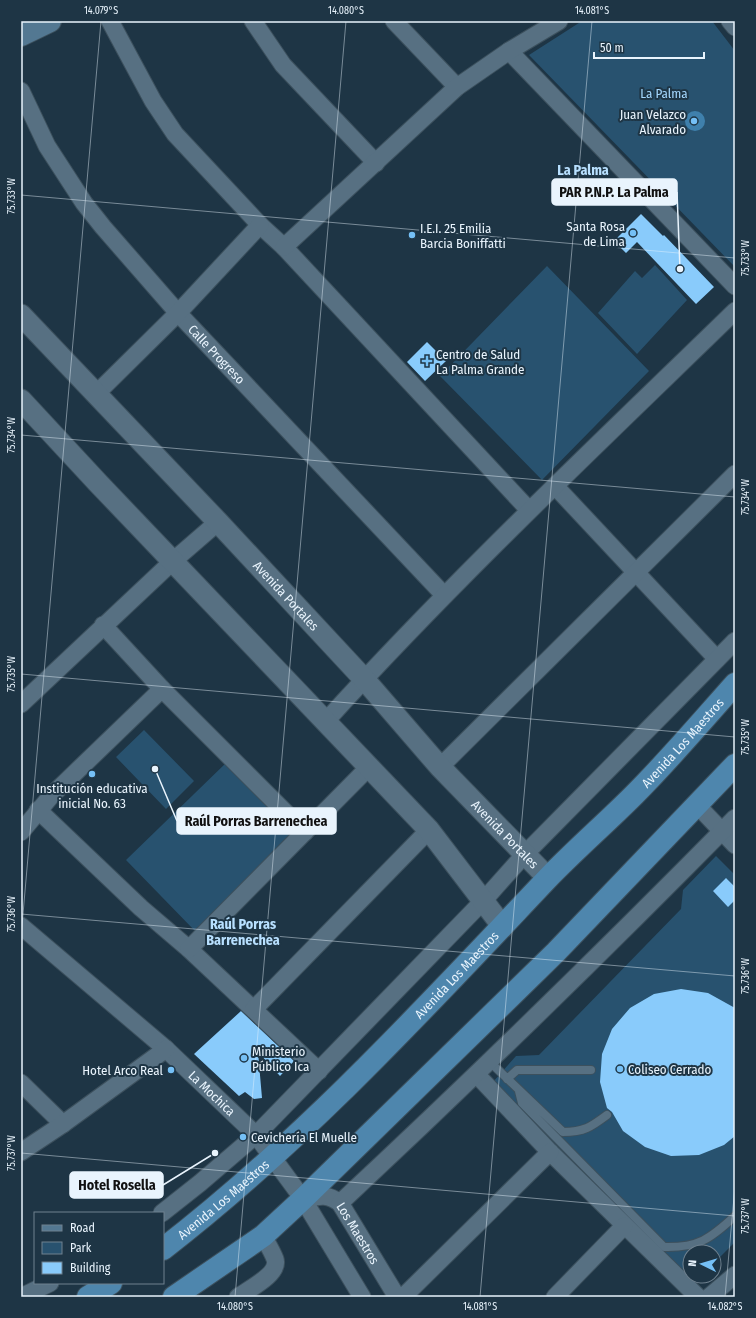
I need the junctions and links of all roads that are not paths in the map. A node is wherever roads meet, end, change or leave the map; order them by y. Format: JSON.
{"nodes":[{"id":1,"x":50,"y":21,"type":"edge"},
{"id":2,"x":110,"y":21,"type":"edge"},
{"id":3,"x":253,"y":21,"type":"edge"},
{"id":4,"x":394,"y":21,"type":"edge"},
{"id":5,"x":559,"y":21,"type":"edge"},
{"id":6,"x":730,"y":21,"type":"edge"},
{"id":7,"x":735,"y":27,"type":"edge"},
{"id":8,"x":21,"y":35,"type":"edge"},
{"id":9,"x":509,"y":51,"type":"junction"},
{"id":10,"x":457,"y":87,"type":"junction"},
{"id":11,"x":21,"y":91,"type":"edge"},
{"id":12,"x":376,"y":163,"type":"junction"},
{"id":13,"x":260,"y":226,"type":"junction"},
{"id":14,"x":284,"y":247,"type":"junction"},
{"id":15,"x":735,"y":286,"type":"edge"},
{"id":16,"x":735,"y":311,"type":"edge"},
{"id":17,"x":178,"y":313,"type":"junction"},
{"id":18,"x":21,"y":315,"type":"edge"},
{"id":19,"x":97,"y":393,"type":"junction"},
{"id":20,"x":21,"y":400,"type":"edge"},
{"id":21,"x":735,"y":474,"type":"edge"},
{"id":22,"x":555,"y":486,"type":"junction"},
{"id":23,"x":529,"y":510,"type":"junction"},
{"id":24,"x":218,"y":522,"type":"junction"},
{"id":25,"x":173,"y":561,"type":"junction"},
{"id":26,"x":635,"y":573,"type":"junction"},
{"id":27,"x":444,"y":595,"type":"junction"},
{"id":28,"x":103,"y":625,"type":"junction"},
{"id":29,"x":735,"y":641,"type":"edge"},
{"id":30,"x":717,"y":659,"type":"junction"},
{"id":31,"x":364,"y":679,"type":"junction"},
{"id":32,"x":735,"y":684,"type":"edge"},
{"id":33,"x":162,"y":689,"type":"junction"},
{"id":34,"x":21,"y":704,"type":"edge"},
{"id":35,"x":326,"y":721,"type":"junction"},
{"id":36,"x":735,"y":765,"type":"edge"},
{"id":37,"x":369,"y":767,"type":"junction"},
{"id":38,"x":440,"y":767,"type":"junction"},
{"id":39,"x":698,"y":806,"type":"junction"},
{"id":40,"x":38,"y":810,"type":"junction"},
{"id":41,"x":735,"y":818,"type":"edge"},
{"id":42,"x":429,"y":830,"type":"junction"},
{"id":43,"x":21,"y":832,"type":"edge"},
{"id":44,"x":305,"y":832,"type":"junction"},
{"id":45,"x":721,"y":832,"type":"junction"},
{"id":46,"x":735,"y":845,"type":"edge"},
{"id":47,"x":525,"y":854,"type":"junction"},
{"id":48,"x":548,"y":878,"type":"junction"},
{"id":49,"x":484,"y":900,"type":"junction"},
{"id":50,"x":21,"y":926,"type":"edge"},
{"id":51,"x":503,"y":927,"type":"junction"},
{"id":52,"x":189,"y":949,"type":"junction"},
{"id":53,"x":254,"y":1009,"type":"junction"},
{"id":54,"x":166,"y":1049,"type":"junction"},
{"id":55,"x":490,"y":1062,"type":"junction"},
{"id":56,"x":591,"y":1070,"type":"dead end"},
{"id":57,"x":318,"y":1071,"type":"junction"},
{"id":58,"x":477,"y":1075,"type":"junction"},
{"id":59,"x":507,"y":1079,"type":"junction"},
{"id":60,"x":21,"y":1083,"type":"edge"},
{"id":61,"x":519,"y":1091,"type":"junction"},
{"id":62,"x":607,"y":1115,"type":"dead end"},
{"id":63,"x":63,"y":1124,"type":"junction"},
{"id":64,"x":256,"y":1135,"type":"junction"},
{"id":65,"x":21,"y":1152,"type":"edge"},
{"id":66,"x":550,"y":1152,"type":"junction"},
{"id":67,"x":273,"y":1157,"type":"junction"},
{"id":68,"x":303,"y":1199,"type":"junction"},
{"id":69,"x":340,"y":1203,"type":"junction"},
{"id":70,"x":163,"y":1212,"type":"edge"},
{"id":71,"x":735,"y":1216,"type":"edge"},
{"id":72,"x":624,"y":1226,"type":"junction"},
{"id":73,"x":263,"y":1236,"type":"junction"},
{"id":74,"x":164,"y":1248,"type":"edge"},
{"id":75,"x":735,"y":1275,"type":"edge"},
{"id":76,"x":48,"y":1284,"type":"edge"},
{"id":77,"x":109,"y":1284,"type":"edge"},
{"id":78,"x":21,"y":1297,"type":"edge"},
{"id":79,"x":88,"y":1297,"type":"edge"},
{"id":80,"x":174,"y":1297,"type":"edge"},
{"id":81,"x":238,"y":1297,"type":"edge"},
{"id":82,"x":362,"y":1297,"type":"edge"},
{"id":83,"x":397,"y":1297,"type":"edge"},
{"id":84,"x":403,"y":1297,"type":"edge"},
{"id":85,"x":555,"y":1297,"type":"edge"},
{"id":86,"x":698,"y":1297,"type":"edge"},
{"id":87,"x":709,"y":1297,"type":"edge"}],
"edges":[{"from":1,"to":8,"type":"main road"},
{"from":2,"to":13,"type":"street"},
{"from":3,"to":12,"type":"street"},
{"from":4,"to":10,"type":"street"},
{"from":5,"to":9,"type":"street"},
{"from":6,"to":7,"type":"street"},
{"from":9,"to":10,"type":"street"},
{"from":9,"to":15,"type":"street"},
{"from":10,"to":12,"type":"street"},
{"from":11,"to":17,"type":"street","name":"Calle Progreso"},
{"from":12,"to":14,"type":"street"},
{"from":13,"to":14,"type":"street"},
{"from":13,"to":17,"type":"street"},
{"from":14,"to":23,"type":"street"},
{"from":16,"to":22,"type":"street"},
{"from":17,"to":19,"type":"street"},
{"from":17,"to":27,"type":"street","name":"Calle Progreso"},
{"from":18,"to":19,"type":"street","name":"Avenida Portales"},
{"from":19,"to":24,"type":"street","name":"Avenida Portales"},
{"from":20,"to":25,"type":"street"},
{"from":21,"to":26,"type":"street"},
{"from":22,"to":23,"type":"street"},
{"from":22,"to":26,"type":"street"},
{"from":23,"to":27,"type":"street"},
{"from":24,"to":25,"type":"street"},
{"from":24,"to":31,"type":"street","name":"Avenida Portales"},
{"from":25,"to":28,"type":"street"},
{"from":25,"to":35,"type":"street"},
{"from":26,"to":30,"type":"street"},
{"from":26,"to":38,"type":"street"},
{"from":27,"to":31,"type":"street"},
{"from":28,"to":33,"type":"street"},
{"from":28,"to":34,"type":"street"},
{"from":29,"to":30,"type":"street"},
{"from":30,"to":47,"type":"street"},
{"from":31,"to":35,"type":"street"},
{"from":31,"to":38,"type":"street","name":"Avenida Portales"},
{"from":32,"to":48,"type":"highway","name":"Avenida Los Maestros"},
{"from":33,"to":40,"type":"street"},
{"from":33,"to":44,"type":"street"},
{"from":35,"to":37,"type":"street"},
{"from":36,"to":39,"type":"highway"},
{"from":37,"to":42,"type":"street"},
{"from":37,"to":44,"type":"street"},
{"from":38,"to":47,"type":"street","name":"Avenida Portales"},
{"from":39,"to":45,"type":"street"},
{"from":39,"to":68,"type":"highway"},
{"from":40,"to":43,"type":"street"},
{"from":40,"to":52,"type":"street"},
{"from":41,"to":45,"type":"street"},
{"from":42,"to":49,"type":"street"},
{"from":42,"to":53,"type":"street"},
{"from":44,"to":52,"type":"street"},
{"from":45,"to":46,"type":"street"},
{"from":45,"to":55,"type":"street"},
{"from":47,"to":48,"type":"street","name":"Avenida Portales"},
{"from":47,"to":49,"type":"street"},
{"from":48,"to":51,"type":"highway","name":"Avenida Los Maestros"},
{"from":49,"to":51,"type":"street"},
{"from":49,"to":57,"type":"street"},
{"from":50,"to":54,"type":"street","name":"La Mochica"},
{"from":51,"to":67,"type":"highway","name":"Avenida Los Maestros"},
{"from":52,"to":53,"type":"street"},
{"from":53,"to":57,"type":"street"},
{"from":54,"to":63,"type":"street"},
{"from":54,"to":64,"type":"street","name":"La Mochica"},
{"from":55,"to":58,"type":"street"},
{"from":55,"to":59,"type":"lane"},
{"from":56,"to":59,"type":"lane"},
{"from":57,"to":64,"type":"street"},
{"from":58,"to":66,"type":"street"},
{"from":58,"to":69,"type":"street"},
{"from":59,"to":61,"type":"lane"},
{"from":60,"to":63,"type":"street"},
{"from":61,"to":62,"type":"lane"},
{"from":61,"to":71,"type":"lane"},
{"from":63,"to":65,"type":"street"},
{"from":64,"to":67,"type":"street","name":"La Mochica"},
{"from":64,"to":70,"type":"street"},
{"from":66,"to":72,"type":"street"},
{"from":66,"to":84,"type":"street"},
{"from":67,"to":68,"type":"street","name":"La Mochica"},
{"from":67,"to":74,"type":"highway","name":"Avenida Los Maestros"},
{"from":68,"to":69,"type":"street","name":"Los Maestros"},
{"from":68,"to":73,"type":"highway"},
{"from":68,"to":82,"type":"street","name":"La Mochica"},
{"from":69,"to":83,"type":"street","name":"Los Maestros"},
{"from":72,"to":85,"type":"street"},
{"from":72,"to":86,"type":"street"},
{"from":73,"to":80,"type":"highway"},
{"from":73,"to":81,"type":"street"},
{"from":75,"to":87,"type":"street"},
{"from":76,"to":78,"type":"street"},
{"from":77,"to":79,"type":"highway"}]}
